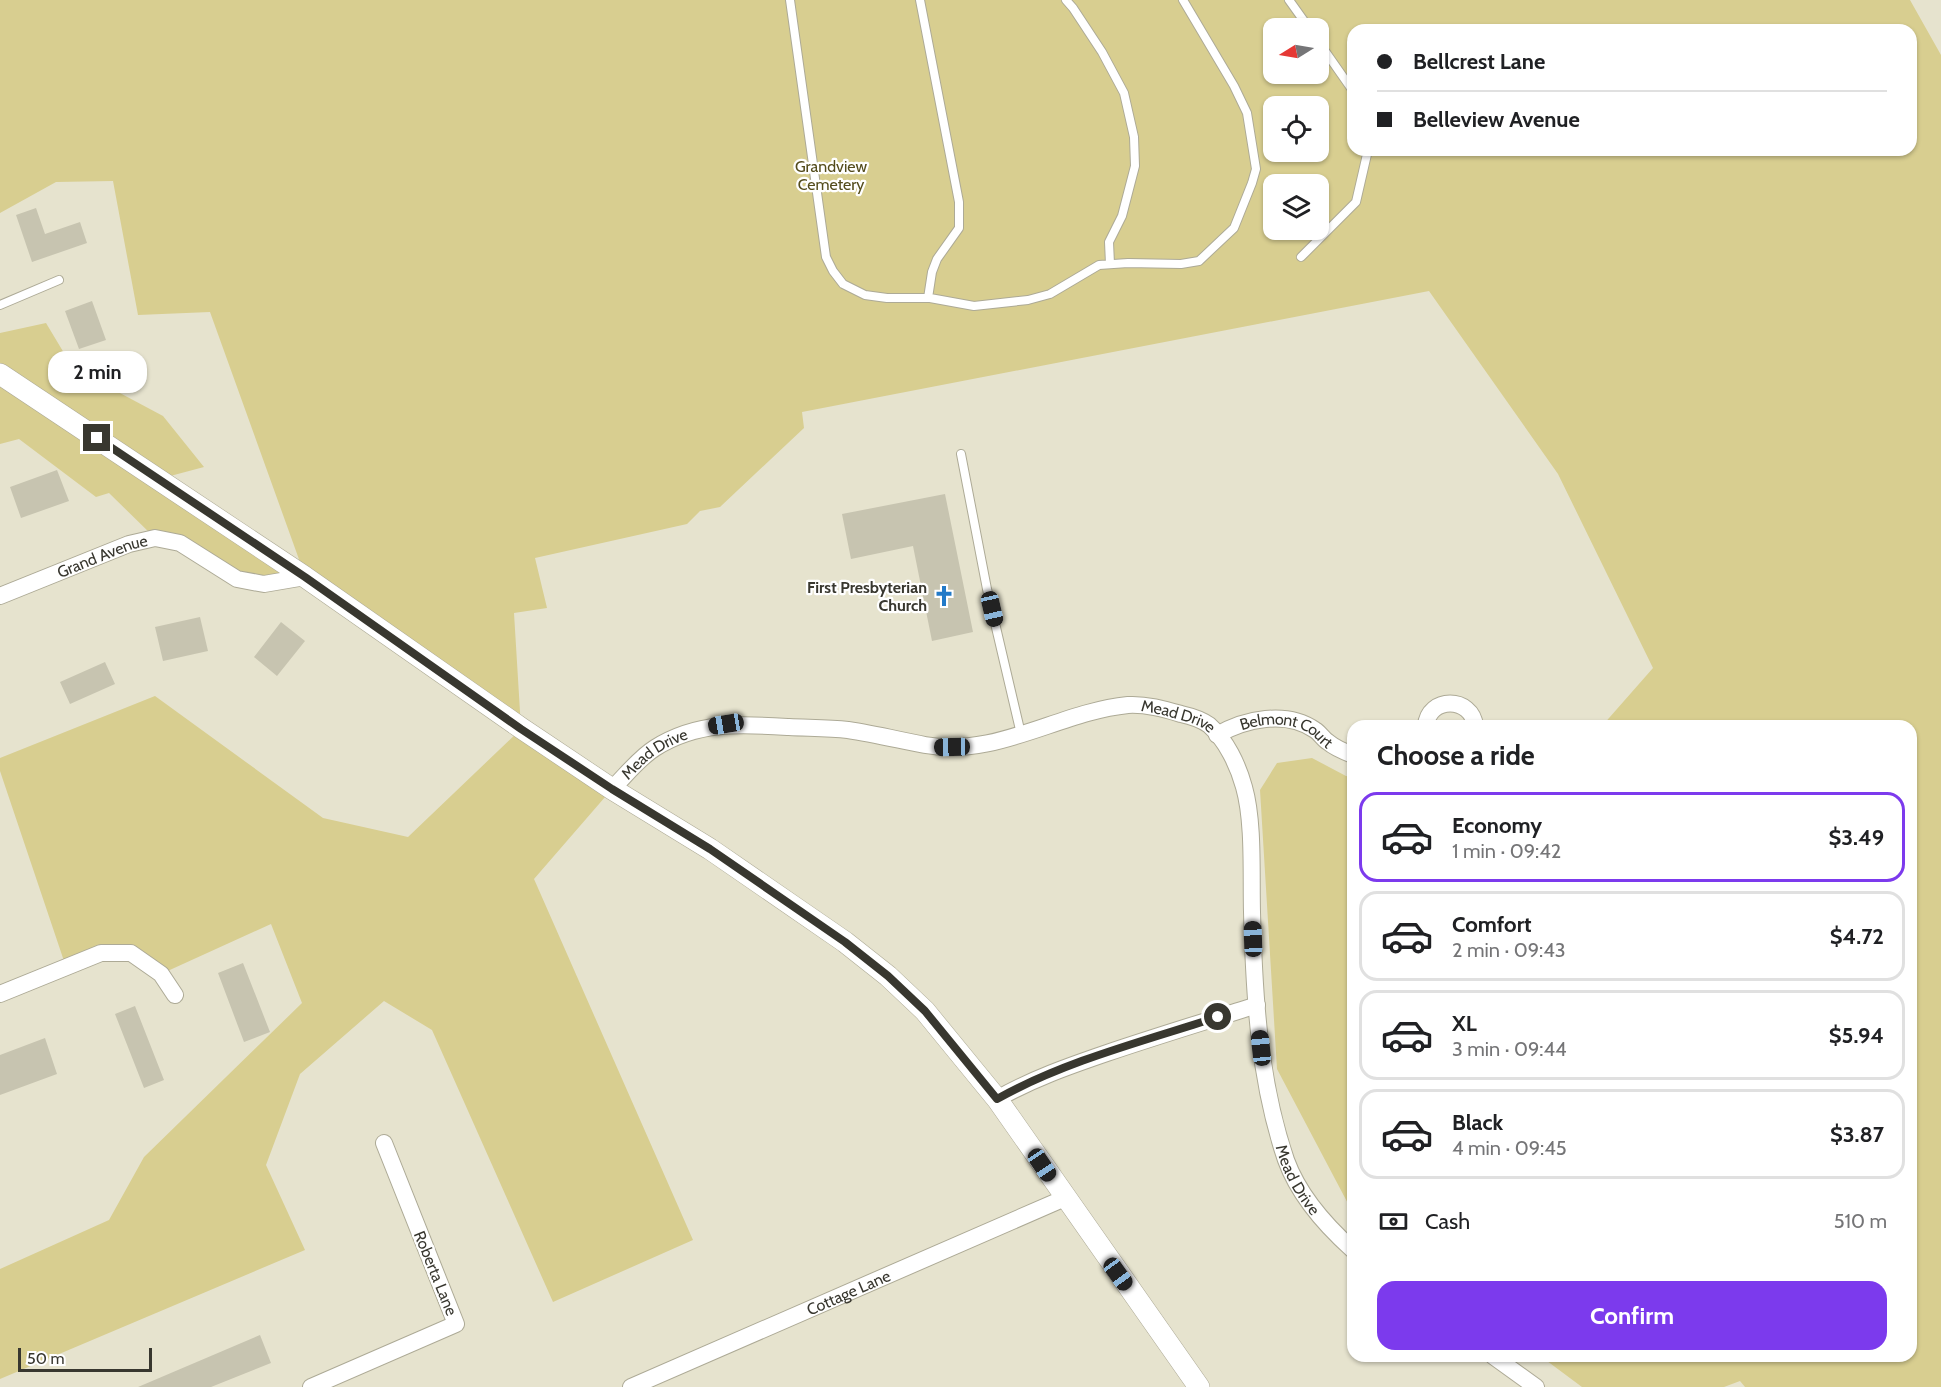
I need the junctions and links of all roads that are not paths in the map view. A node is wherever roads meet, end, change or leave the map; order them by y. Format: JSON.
{"nodes":[{"id":1,"x":790,"y":0,"type":"edge"},
{"id":2,"x":920,"y":0,"type":"edge"},
{"id":3,"x":1066,"y":0,"type":"edge"},
{"id":4,"x":1183,"y":0,"type":"edge"},
{"id":5,"x":1289,"y":0,"type":"edge"},
{"id":6,"x":1302,"y":18,"type":"edge"},
{"id":7,"x":1329,"y":56,"type":"edge"},
{"id":8,"x":1347,"y":81,"type":"edge"},
{"id":9,"x":1368,"y":156,"type":"edge"},
{"id":10,"x":1301,"y":257,"type":"dead end"},
{"id":11,"x":1110,"y":264,"type":"junction"},
{"id":12,"x":59,"y":280,"type":"dead end"},
{"id":13,"x":928,"y":298,"type":"junction"},
{"id":14,"x":0,"y":305,"type":"edge"},
{"id":15,"x":0,"y":374,"type":"edge"},
{"id":16,"x":961,"y":454,"type":"dead end"},
{"id":17,"x":305,"y":577,"type":"junction"},
{"id":18,"x":0,"y":596,"type":"edge"},
{"id":19,"x":1428,"y":720,"type":"edge"},
{"id":20,"x":1473,"y":720,"type":"edge"},
{"id":21,"x":1021,"y":734,"type":"junction"},
{"id":22,"x":1217,"y":735,"type":"junction"},
{"id":23,"x":1347,"y":752,"type":"edge"},
{"id":24,"x":612,"y":789,"type":"junction"},
{"id":25,"x":0,"y":994,"type":"edge"},
{"id":26,"x":175,"y":995,"type":"dead end"},
{"id":27,"x":1257,"y":1005,"type":"junction"},
{"id":28,"x":997,"y":1099,"type":"junction"},
{"id":29,"x":384,"y":1143,"type":"dead end"},
{"id":30,"x":1065,"y":1198,"type":"junction"},
{"id":31,"x":1347,"y":1244,"type":"edge"},
{"id":32,"x":1501,"y":1362,"type":"edge"},
{"id":33,"x":311,"y":1387,"type":"edge"},
{"id":34,"x":631,"y":1387,"type":"edge"},
{"id":35,"x":1199,"y":1387,"type":"edge"},
{"id":36,"x":1536,"y":1387,"type":"edge"}],
"edges":[{"from":1,"to":13,"type":"lane"},
{"from":2,"to":13,"type":"lane"},
{"from":3,"to":11,"type":"lane"},
{"from":4,"to":11,"type":"lane"},
{"from":5,"to":6,"type":"lane"},
{"from":7,"to":8,"type":"lane"},
{"from":9,"to":10,"type":"lane"},
{"from":11,"to":13,"type":"lane"},
{"from":12,"to":14,"type":"lane"},
{"from":15,"to":17,"type":"street"},
{"from":16,"to":21,"type":"lane"},
{"from":17,"to":18,"type":"street","name":"Grand Avenue"},
{"from":17,"to":24,"type":"street"},
{"from":19,"to":20,"type":"street"},
{"from":21,"to":22,"type":"street","name":"Mead Drive"},
{"from":21,"to":24,"type":"street","name":"Mead Drive"},
{"from":22,"to":23,"type":"street","name":"Belmont Court"},
{"from":22,"to":27,"type":"street","name":"Mead Drive"},
{"from":24,"to":28,"type":"street"},
{"from":25,"to":26,"type":"street"},
{"from":27,"to":28,"type":"street"},
{"from":27,"to":31,"type":"street","name":"Mead Drive"},
{"from":28,"to":30,"type":"street"},
{"from":29,"to":33,"type":"street","name":"Roberta Lane"},
{"from":30,"to":34,"type":"street","name":"Cottage Lane"},
{"from":30,"to":35,"type":"street"},
{"from":32,"to":36,"type":"street"}]}
